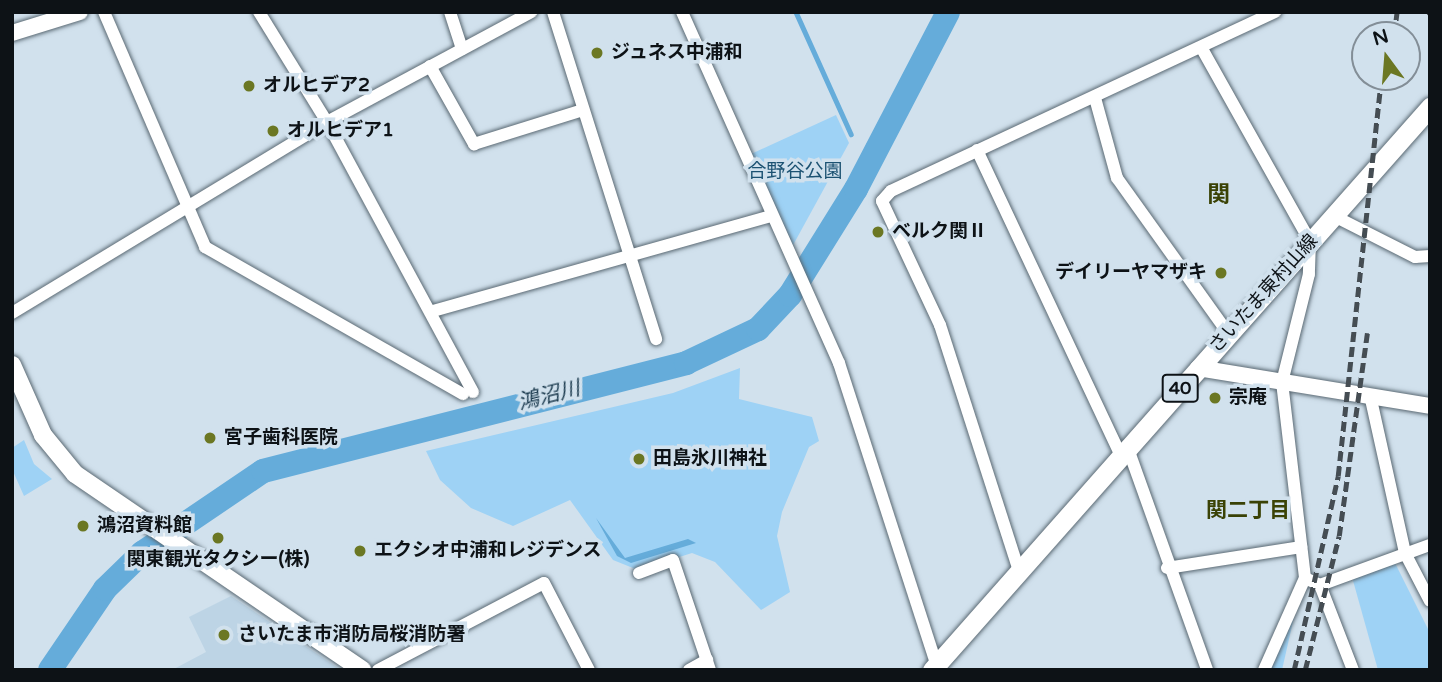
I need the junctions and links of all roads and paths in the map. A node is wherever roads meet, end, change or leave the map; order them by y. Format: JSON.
{"nodes":[{"id":1,"x":80,"y":12,"type":"edge"},
{"id":2,"x":104,"y":12,"type":"edge"},
{"id":3,"x":259,"y":12,"type":"edge"},
{"id":4,"x":450,"y":12,"type":"edge"},
{"id":5,"x":531,"y":12,"type":"edge"},
{"id":6,"x":553,"y":12,"type":"edge"},
{"id":7,"x":682,"y":12,"type":"edge"},
{"id":8,"x":1275,"y":12,"type":"edge"},
{"id":9,"x":12,"y":33,"type":"edge"},
{"id":10,"x":1200,"y":47,"type":"junction"},
{"id":11,"x":462,"y":49,"type":"junction"},
{"id":12,"x":430,"y":66,"type":"junction"},
{"id":13,"x":1095,"y":98,"type":"junction"},
{"id":14,"x":1430,"y":107,"type":"edge"},
{"id":15,"x":583,"y":110,"type":"junction"},
{"id":16,"x":327,"y":122,"type":"junction"},
{"id":17,"x":977,"y":150,"type":"junction"},
{"id":18,"x":188,"y":207,"type":"junction"},
{"id":19,"x":772,"y":216,"type":"junction"},
{"id":20,"x":1334,"y":216,"type":"junction"},
{"id":21,"x":1310,"y":241,"type":"junction"},
{"id":22,"x":1430,"y":256,"type":"edge"},
{"id":23,"x":629,"y":257,"type":"junction"},
{"id":24,"x":433,"y":311,"type":"junction"},
{"id":25,"x":12,"y":313,"type":"edge"},
{"id":26,"x":1228,"y":333,"type":"junction"},
{"id":27,"x":656,"y":339,"type":"dead end"},
{"id":28,"x":12,"y":365,"type":"edge"},
{"id":29,"x":1198,"y":368,"type":"junction"},
{"id":30,"x":1282,"y":382,"type":"junction"},
{"id":31,"x":1370,"y":395,"type":"junction"},
{"id":32,"x":1430,"y":406,"type":"edge"},
{"id":33,"x":1123,"y":450,"type":"junction"},
{"id":34,"x":1430,"y":545,"type":"edge"},
{"id":35,"x":1301,"y":547,"type":"junction"},
{"id":36,"x":1405,"y":553,"type":"junction"},
{"id":37,"x":1167,"y":568,"type":"junction"},
{"id":38,"x":1019,"y":571,"type":"junction"},
{"id":39,"x":639,"y":573,"type":"dead end"},
{"id":40,"x":1305,"y":578,"type":"junction"},
{"id":41,"x":1320,"y":585,"type":"junction"},
{"id":42,"x":1430,"y":601,"type":"edge"},
{"id":43,"x":709,"y":665,"type":"edge"},
{"id":44,"x":935,"y":668,"type":"edge"},
{"id":45,"x":362,"y":670,"type":"edge"},
{"id":46,"x":379,"y":670,"type":"edge"},
{"id":47,"x":589,"y":670,"type":"edge"},
{"id":48,"x":689,"y":670,"type":"edge"},
{"id":49,"x":1207,"y":670,"type":"edge"},
{"id":50,"x":1264,"y":670,"type":"edge"},
{"id":51,"x":1353,"y":670,"type":"edge"}],
"edges":[{"from":1,"to":9,"type":"street"},
{"from":2,"to":18,"type":"street"},
{"from":3,"to":16,"type":"street"},
{"from":4,"to":11,"type":"street"},
{"from":5,"to":11,"type":"street"},
{"from":6,"to":15,"type":"street"},
{"from":7,"to":19,"type":"street"},
{"from":8,"to":10,"type":"street"},
{"from":10,"to":13,"type":"street"},
{"from":10,"to":21,"type":"street"},
{"from":11,"to":12,"type":"street"},
{"from":12,"to":15,"type":"street"},
{"from":12,"to":16,"type":"street"},
{"from":13,"to":17,"type":"street"},
{"from":13,"to":26,"type":"street"},
{"from":14,"to":20,"type":"main road","name":"さいたま東村山線","number":"40"},
{"from":15,"to":23,"type":"street"},
{"from":16,"to":18,"type":"street"},
{"from":16,"to":24,"type":"street"},
{"from":17,"to":33,"type":"street"},
{"from":17,"to":38,"type":"street"},
{"from":18,"to":24,"type":"street"},
{"from":18,"to":25,"type":"street"},
{"from":19,"to":23,"type":"street"},
{"from":19,"to":44,"type":"street"},
{"from":20,"to":21,"type":"main road","name":"さいたま東村山線","number":"40"},
{"from":20,"to":22,"type":"street"},
{"from":21,"to":26,"type":"main road","name":"さいたま東村山線","number":"40"},
{"from":21,"to":30,"type":"street"},
{"from":23,"to":24,"type":"street"},
{"from":23,"to":27,"type":"street"},
{"from":26,"to":29,"type":"main road","name":"さいたま東村山線","number":"40"},
{"from":28,"to":45,"type":"main road"},
{"from":29,"to":30,"type":"street"},
{"from":29,"to":33,"type":"main road","name":"さいたま東村山線","number":"40"},
{"from":30,"to":31,"type":"street"},
{"from":30,"to":35,"type":"street"},
{"from":31,"to":32,"type":"street"},
{"from":31,"to":36,"type":"street"},
{"from":33,"to":37,"type":"street"},
{"from":33,"to":38,"type":"main road","name":"さいたま東村山線","number":"40"},
{"from":34,"to":36,"type":"street"},
{"from":35,"to":37,"type":"street"},
{"from":35,"to":40,"type":"street"},
{"from":36,"to":41,"type":"street"},
{"from":36,"to":42,"type":"street"},
{"from":37,"to":49,"type":"street"},
{"from":38,"to":44,"type":"main road","name":"さいたま東村山線","number":"40"},
{"from":39,"to":43,"type":"street"},
{"from":40,"to":41,"type":"street"},
{"from":40,"to":50,"type":"street"},
{"from":41,"to":51,"type":"street"},
{"from":43,"to":48,"type":"street"},
{"from":46,"to":47,"type":"street"}]}
